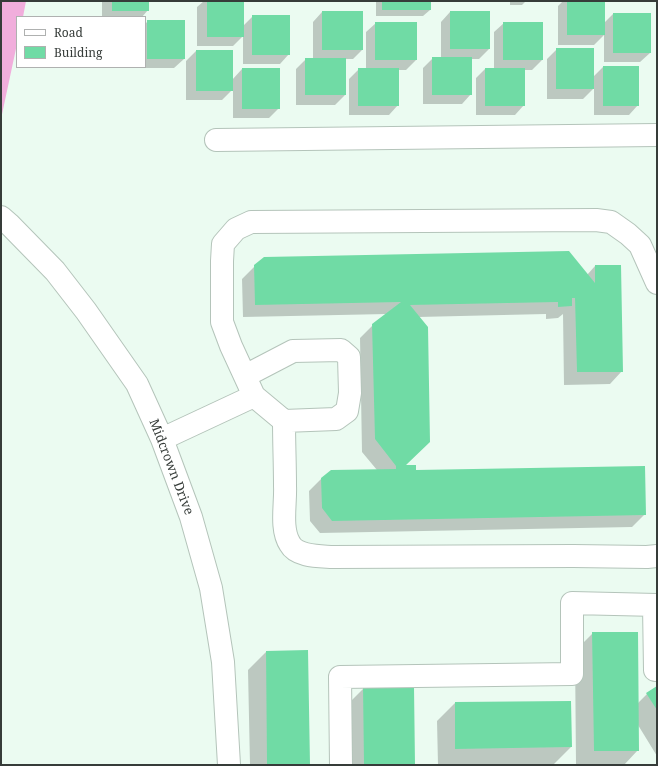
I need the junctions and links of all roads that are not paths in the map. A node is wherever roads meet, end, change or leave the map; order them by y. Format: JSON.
{"nodes":[{"id":1,"x":657,"y":135,"type":"edge"},
{"id":2,"x":216,"y":140,"type":"dead end"},
{"id":3,"x":1,"y":217,"type":"edge"},
{"id":4,"x":657,"y":283,"type":"edge"},
{"id":5,"x":245,"y":376,"type":"junction"},
{"id":6,"x":254,"y":396,"type":"junction"},
{"id":7,"x":284,"y":421,"type":"junction"},
{"id":8,"x":162,"y":439,"type":"junction"},
{"id":9,"x":657,"y":556,"type":"edge"},
{"id":10,"x":655,"y":605,"type":"edge"},
{"id":11,"x":654,"y":670,"type":"dead end"},
{"id":12,"x":229,"y":765,"type":"edge"},
{"id":13,"x":341,"y":765,"type":"edge"}],
"edges":[{"from":1,"to":2,"type":"street"},
{"from":3,"to":8,"type":"street","name":"Midcrown Drive"},
{"from":4,"to":5,"type":"street"},
{"from":5,"to":6,"type":"street"},
{"from":5,"to":7,"type":"street"},
{"from":6,"to":7,"type":"street"},
{"from":6,"to":8,"type":"street"},
{"from":7,"to":9,"type":"street"},
{"from":8,"to":12,"type":"street","name":"Midcrown Drive"},
{"from":10,"to":11,"type":"street"},
{"from":10,"to":13,"type":"street"}]}
